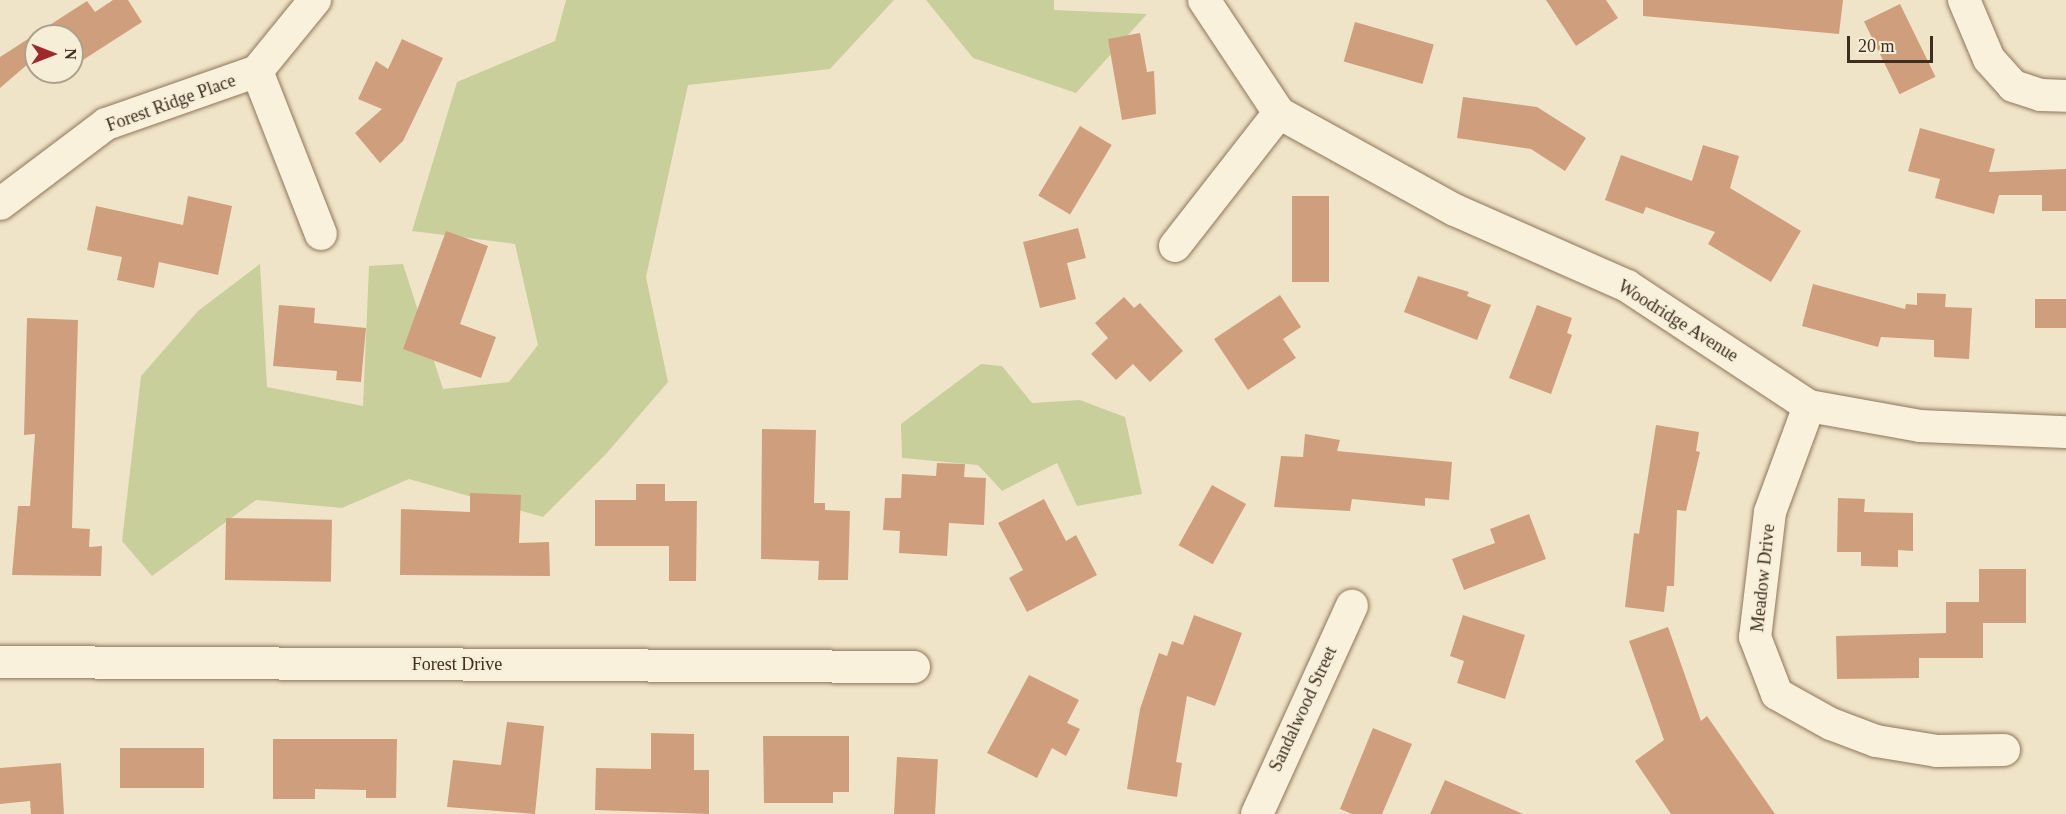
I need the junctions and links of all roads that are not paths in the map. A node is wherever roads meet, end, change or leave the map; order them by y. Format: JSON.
{"nodes":[{"id":1,"x":315,"y":0,"type":"edge"},
{"id":2,"x":1204,"y":0,"type":"edge"},
{"id":3,"x":1964,"y":0,"type":"edge"},
{"id":4,"x":257,"y":71,"type":"junction"},
{"id":5,"x":2066,"y":96,"type":"edge"},
{"id":6,"x":1279,"y":113,"type":"junction"},
{"id":7,"x":0,"y":204,"type":"edge"},
{"id":8,"x":321,"y":234,"type":"dead end"},
{"id":9,"x":1175,"y":246,"type":"dead end"},
{"id":10,"x":1809,"y":406,"type":"junction"},
{"id":11,"x":2066,"y":432,"type":"edge"},
{"id":12,"x":1352,"y":606,"type":"dead end"},
{"id":13,"x":0,"y":662,"type":"edge"},
{"id":14,"x":914,"y":667,"type":"dead end"},
{"id":15,"x":2004,"y":750,"type":"dead end"},
{"id":16,"x":1257,"y":814,"type":"edge"}],
"edges":[{"from":1,"to":4,"type":"street","name":"Forest Ridge Place"},
{"from":2,"to":6,"type":"street","name":"Woodridge Avenue"},
{"from":3,"to":5,"type":"street"},
{"from":4,"to":7,"type":"street","name":"Forest Ridge Place"},
{"from":4,"to":8,"type":"street","name":"Forest Ridge Place"},
{"from":6,"to":9,"type":"street"},
{"from":6,"to":10,"type":"street","name":"Woodridge Avenue"},
{"from":10,"to":11,"type":"street","name":"Woodridge Avenue"},
{"from":10,"to":15,"type":"street","name":"Meadow Drive"},
{"from":12,"to":16,"type":"street","name":"Sandalwood Street"},
{"from":13,"to":14,"type":"street","name":"Forest Drive"}]}
